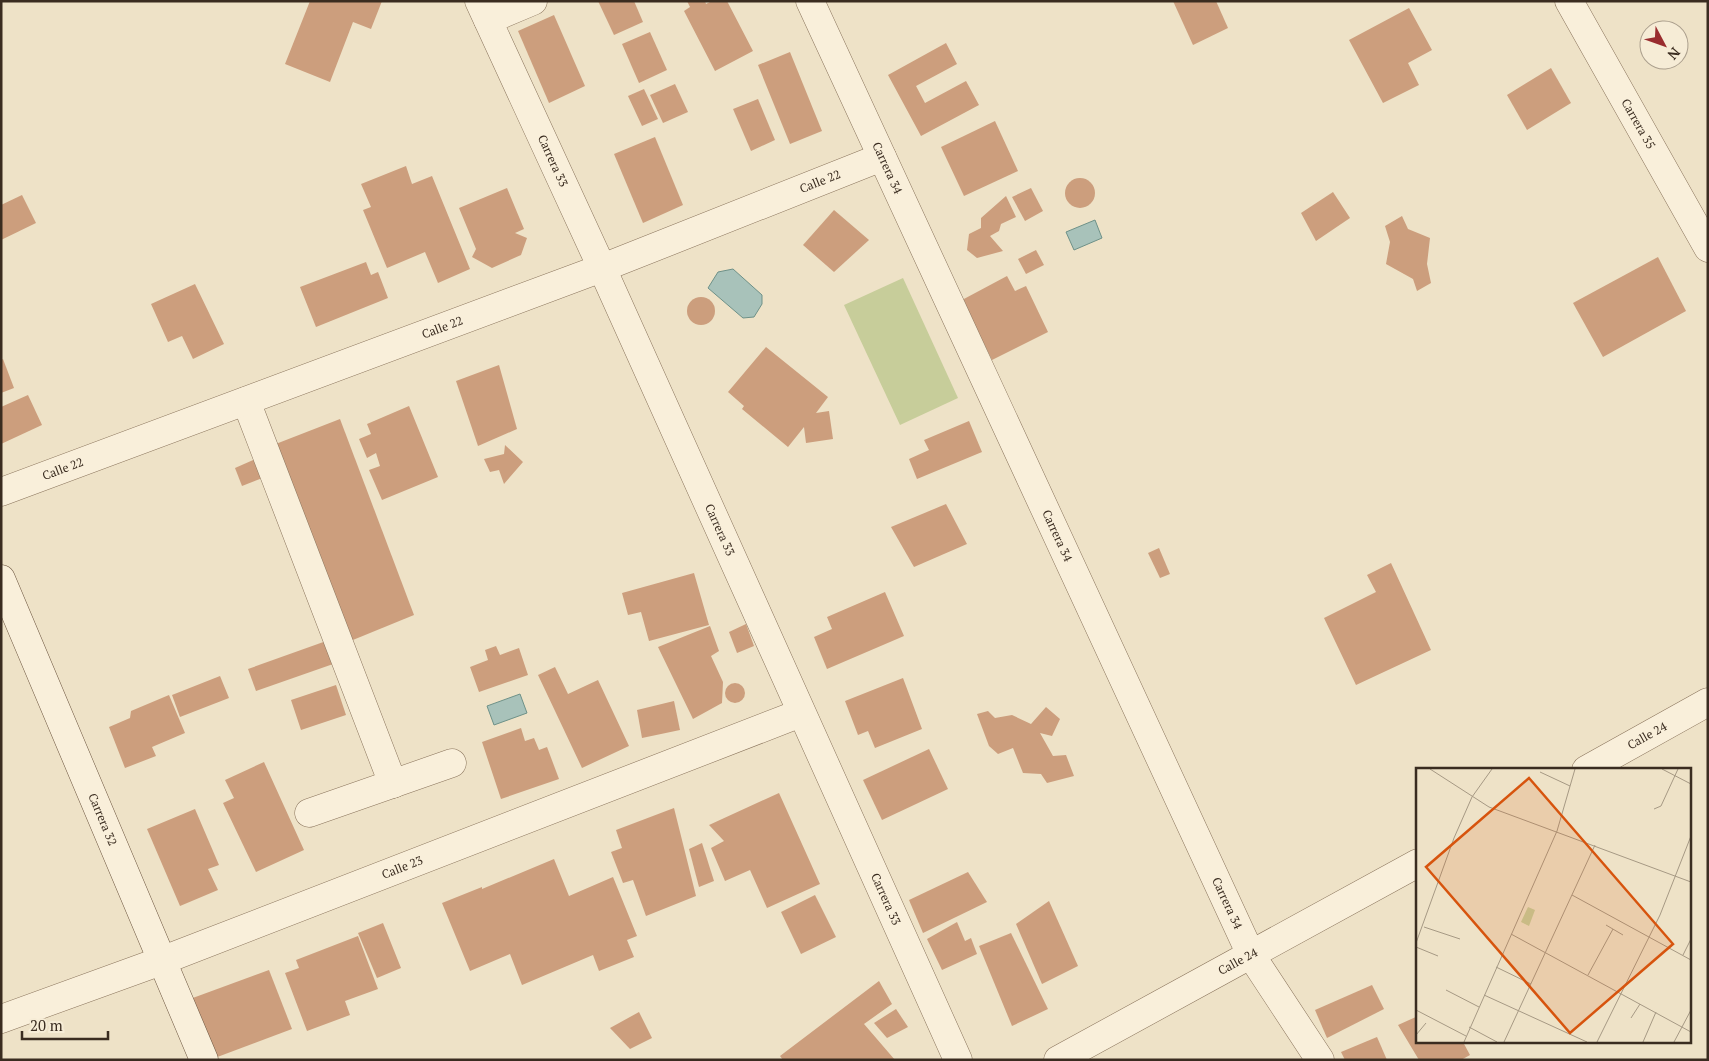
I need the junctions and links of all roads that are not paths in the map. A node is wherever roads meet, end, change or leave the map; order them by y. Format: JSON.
{"nodes":[{"id":1,"x":533,"y":1,"type":"edge"},
{"id":2,"x":810,"y":1,"type":"edge"},
{"id":3,"x":1569,"y":1,"type":"edge"},
{"id":4,"x":483,"y":11,"type":"edge"},
{"id":5,"x":882,"y":157,"type":"junction"},
{"id":6,"x":1708,"y":248,"type":"edge"},
{"id":7,"x":602,"y":268,"type":"junction"},
{"id":8,"x":246,"y":401,"type":"junction"},
{"id":9,"x":1,"y":492,"type":"edge"},
{"id":10,"x":1,"y":580,"type":"edge"},
{"id":11,"x":1708,"y":702,"type":"edge"},
{"id":12,"x":801,"y":713,"type":"junction"},
{"id":13,"x":452,"y":763,"type":"dead end"},
{"id":14,"x":1590,"y":768,"type":"edge"},
{"id":15,"x":393,"y":784,"type":"junction"},
{"id":16,"x":309,"y":814,"type":"dead end"},
{"id":17,"x":1416,"y":864,"type":"edge"},
{"id":18,"x":1252,"y":955,"type":"junction"},
{"id":19,"x":161,"y":960,"type":"junction"},
{"id":20,"x":1,"y":1019,"type":"edge"},
{"id":21,"x":204,"y":1060,"type":"edge"},
{"id":22,"x":958,"y":1060,"type":"edge"},
{"id":23,"x":1058,"y":1060,"type":"edge"},
{"id":24,"x":1320,"y":1060,"type":"edge"}],
"edges":[{"from":1,"to":4,"type":"street"},
{"from":2,"to":5,"type":"street","name":"Carrera 34"},
{"from":3,"to":6,"type":"street","name":"Carrera 35"},
{"from":4,"to":7,"type":"street","name":"Carrera 33"},
{"from":5,"to":7,"type":"street","name":"Calle 22"},
{"from":5,"to":18,"type":"street","name":"Carrera 34"},
{"from":7,"to":8,"type":"street","name":"Calle 22"},
{"from":7,"to":12,"type":"street","name":"Carrera 33"},
{"from":8,"to":9,"type":"street","name":"Calle 22"},
{"from":8,"to":15,"type":"street"},
{"from":10,"to":19,"type":"street","name":"Carrera 32"},
{"from":11,"to":14,"type":"street","name":"Calle 24"},
{"from":12,"to":19,"type":"street","name":"Calle 23"},
{"from":12,"to":22,"type":"street","name":"Carrera 33"},
{"from":13,"to":15,"type":"street"},
{"from":15,"to":16,"type":"street"},
{"from":17,"to":18,"type":"street","name":"Calle 24"},
{"from":18,"to":23,"type":"street","name":"Calle 24"},
{"from":18,"to":24,"type":"street","name":"Carrera 34"},
{"from":19,"to":20,"type":"street","name":"Calle 23"},
{"from":19,"to":21,"type":"street","name":"Carrera 32"}]}
